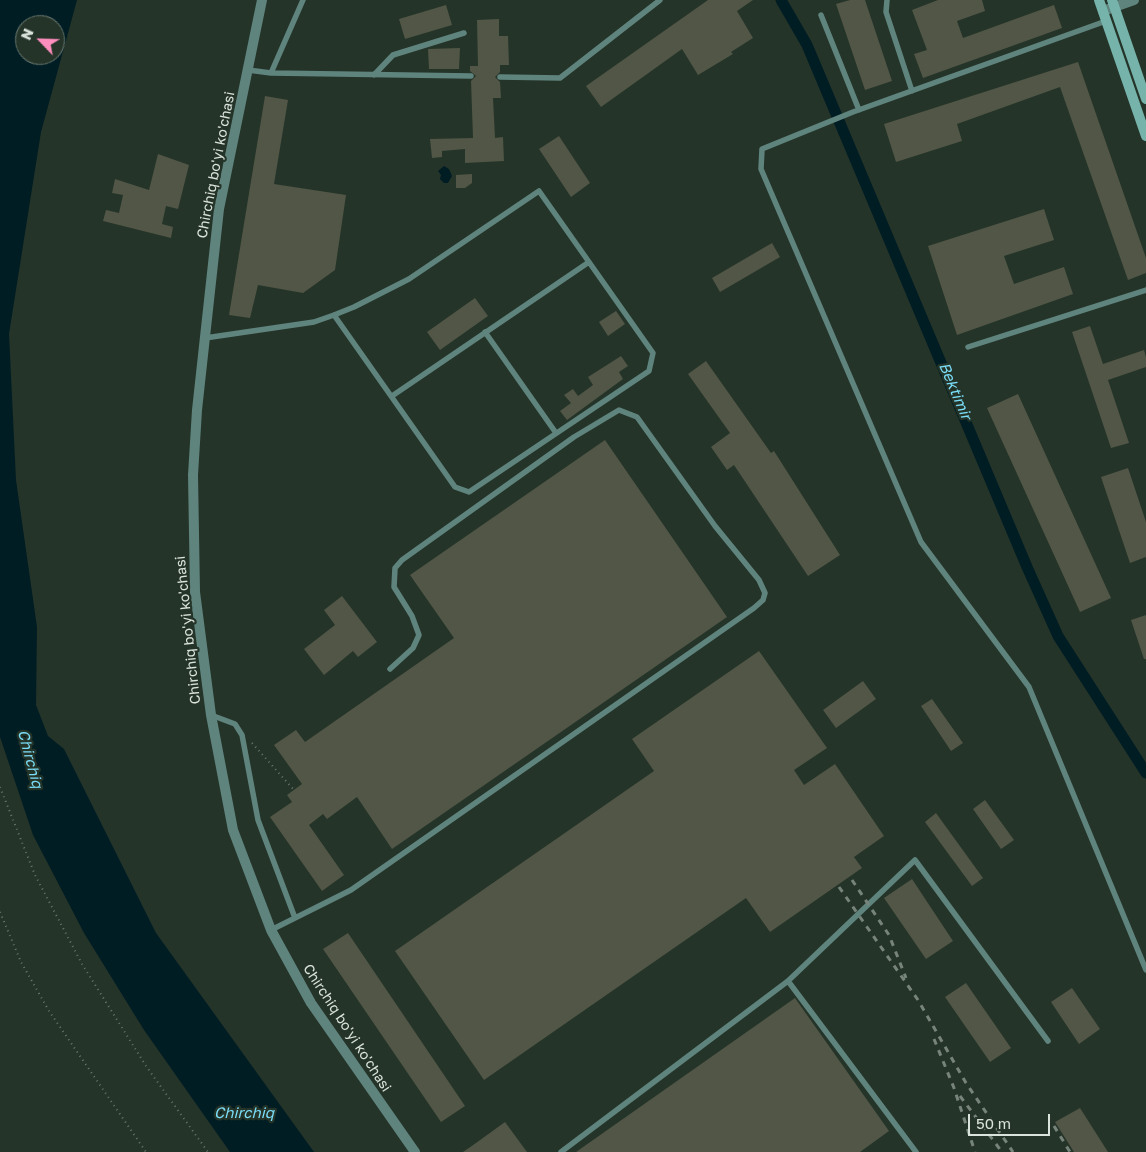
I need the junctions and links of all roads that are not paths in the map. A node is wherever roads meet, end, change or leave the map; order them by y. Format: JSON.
{"nodes":[{"id":1,"x":262,"y":0,"type":"edge"},
{"id":2,"x":303,"y":0,"type":"edge"},
{"id":3,"x":660,"y":0,"type":"edge"},
{"id":4,"x":887,"y":0,"type":"edge"},
{"id":5,"x":1099,"y":0,"type":"edge"},
{"id":6,"x":1134,"y":0,"type":"edge"},
{"id":7,"x":1113,"y":3,"type":"edge"},
{"id":8,"x":821,"y":15,"type":"dead end"},
{"id":9,"x":1105,"y":16,"type":"junction"},
{"id":10,"x":464,"y":33,"type":"dead end"},
{"id":11,"x":248,"y":70,"type":"junction"},
{"id":12,"x":271,"y":73,"type":"junction"},
{"id":13,"x":374,"y":75,"type":"junction"},
{"id":14,"x":471,"y":76,"type":"dead end"},
{"id":15,"x":500,"y":76,"type":"dead end"},
{"id":16,"x":912,"y":91,"type":"junction"},
{"id":17,"x":1146,"y":99,"type":"edge"},
{"id":18,"x":856,"y":111,"type":"junction"},
{"id":19,"x":1146,"y":136,"type":"edge"},
{"id":20,"x":589,"y":262,"type":"junction"},
{"id":21,"x":1146,"y":290,"type":"edge"},
{"id":22,"x":334,"y":315,"type":"junction"},
{"id":23,"x":485,"y":332,"type":"junction"},
{"id":24,"x":205,"y":338,"type":"junction"},
{"id":25,"x":968,"y":347,"type":"dead end"},
{"id":26,"x":392,"y":396,"type":"junction"},
{"id":27,"x":556,"y":433,"type":"junction"},
{"id":28,"x":390,"y":669,"type":"dead end"},
{"id":29,"x":211,"y":715,"type":"junction"},
{"id":30,"x":295,"y":918,"type":"junction"},
{"id":31,"x":272,"y":930,"type":"junction"},
{"id":32,"x":1146,"y":970,"type":"edge"},
{"id":33,"x":788,"y":981,"type":"junction"},
{"id":34,"x":1048,"y":1041,"type":"dead end"},
{"id":35,"x":415,"y":1152,"type":"edge"},
{"id":36,"x":561,"y":1152,"type":"edge"},
{"id":37,"x":916,"y":1152,"type":"edge"}],
"edges":[{"from":1,"to":11,"type":"street","name":"Chirchiq bo'yi ko'chasi"},
{"from":2,"to":12,"type":"lane"},
{"from":3,"to":15,"type":"lane"},
{"from":4,"to":16,"type":"lane"},
{"from":5,"to":9,"type":"main road"},
{"from":6,"to":7,"type":"street"},
{"from":7,"to":9,"type":"street"},
{"from":7,"to":17,"type":"main road"},
{"from":8,"to":18,"type":"lane"},
{"from":9,"to":16,"type":"lane"},
{"from":9,"to":19,"type":"main road"},
{"from":10,"to":13,"type":"lane"},
{"from":11,"to":12,"type":"lane"},
{"from":11,"to":24,"type":"street","name":"Chirchiq bo'yi ko'chasi"},
{"from":12,"to":13,"type":"lane"},
{"from":13,"to":14,"type":"lane"},
{"from":16,"to":18,"type":"lane"},
{"from":18,"to":32,"type":"lane"},
{"from":20,"to":22,"type":"lane"},
{"from":20,"to":23,"type":"lane"},
{"from":20,"to":27,"type":"lane"},
{"from":21,"to":25,"type":"lane"},
{"from":22,"to":24,"type":"lane"},
{"from":22,"to":26,"type":"lane"},
{"from":23,"to":26,"type":"lane"},
{"from":23,"to":27,"type":"lane"},
{"from":24,"to":29,"type":"street","name":"Chirchiq bo'yi ko'chasi"},
{"from":26,"to":27,"type":"lane"},
{"from":28,"to":30,"type":"lane"},
{"from":29,"to":30,"type":"lane"},
{"from":29,"to":31,"type":"street","name":"Chirchiq bo'yi ko'chasi"},
{"from":30,"to":31,"type":"lane"},
{"from":31,"to":35,"type":"street","name":"Chirchiq bo'yi ko'chasi"},
{"from":33,"to":34,"type":"lane"},
{"from":33,"to":36,"type":"lane"},
{"from":33,"to":37,"type":"lane"}]}
